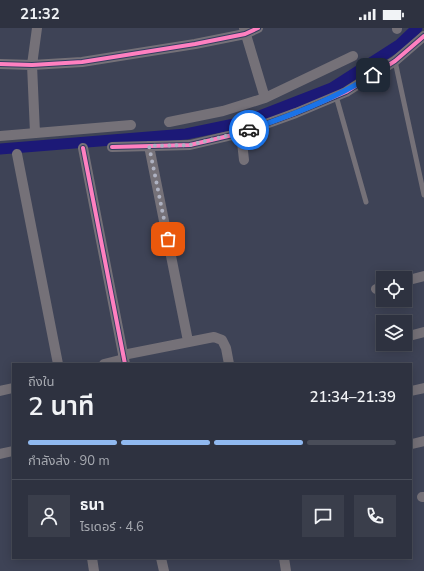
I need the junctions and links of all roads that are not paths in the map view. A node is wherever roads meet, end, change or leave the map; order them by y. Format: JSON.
{"nodes":[{"id":1,"x":37,"y":28,"type":"edge"},
{"id":2,"x":258,"y":28,"type":"edge"},
{"id":3,"x":244,"y":31,"type":"edge"},
{"id":4,"x":424,"y":36,"type":"edge"},
{"id":5,"x":353,"y":56,"type":"dead end"},
{"id":6,"x":395,"y":61,"type":"junction"},
{"id":7,"x":0,"y":64,"type":"edge"},
{"id":8,"x":32,"y":64,"type":"junction"},
{"id":9,"x":336,"y":96,"type":"junction"},
{"id":10,"x":264,"y":98,"type":"junction"},
{"id":11,"x":169,"y":122,"type":"dead end"},
{"id":12,"x":130,"y":125,"type":"dead end"},
{"id":13,"x":35,"y":133,"type":"junction"},
{"id":14,"x":241,"y":133,"type":"junction"},
{"id":15,"x":0,"y":136,"type":"edge"},
{"id":16,"x":149,"y":146,"type":"junction"},
{"id":17,"x":112,"y":147,"type":"dead end"},
{"id":18,"x":83,"y":148,"type":"dead end"},
{"id":19,"x":17,"y":154,"type":"dead end"},
{"id":20,"x":244,"y":160,"type":"dead end"},
{"id":21,"x":424,"y":196,"type":"edge"},
{"id":22,"x":366,"y":202,"type":"dead end"},
{"id":23,"x":424,"y":276,"type":"edge"},
{"id":24,"x":412,"y":279,"type":"edge"},
{"id":25,"x":424,"y":332,"type":"edge"},
{"id":26,"x":412,"y":335,"type":"edge"},
{"id":27,"x":188,"y":341,"type":"junction"},
{"id":28,"x":124,"y":360,"type":"edge"},
{"id":29,"x":58,"y":363,"type":"edge"},
{"id":30,"x":109,"y":363,"type":"edge"},
{"id":31,"x":230,"y":363,"type":"edge"},
{"id":32,"x":12,"y":388,"type":"edge"},
{"id":33,"x":424,"y":388,"type":"edge"},
{"id":34,"x":412,"y":391,"type":"edge"},
{"id":35,"x":0,"y":392,"type":"edge"},
{"id":36,"x":424,"y":441,"type":"edge"},
{"id":37,"x":412,"y":444,"type":"dead end"},
{"id":38,"x":12,"y":451,"type":"edge"},
{"id":39,"x":0,"y":454,"type":"edge"},
{"id":40,"x":92,"y":559,"type":"edge"},
{"id":41,"x":162,"y":559,"type":"edge"},
{"id":42,"x":284,"y":559,"type":"edge"},
{"id":43,"x":94,"y":571,"type":"edge"},
{"id":44,"x":164,"y":571,"type":"edge"},
{"id":45,"x":286,"y":571,"type":"edge"}],
"edges":[{"from":1,"to":8,"type":"street"},
{"from":2,"to":3,"type":"street"},
{"from":3,"to":8,"type":"street"},
{"from":3,"to":10,"type":"street"},
{"from":4,"to":6,"type":"street"},
{"from":5,"to":10,"type":"street"},
{"from":6,"to":9,"type":"street"},
{"from":6,"to":21,"type":"lane"},
{"from":7,"to":8,"type":"street"},
{"from":8,"to":13,"type":"street"},
{"from":9,"to":14,"type":"street"},
{"from":9,"to":22,"type":"lane"},
{"from":10,"to":11,"type":"street"},
{"from":12,"to":13,"type":"street"},
{"from":13,"to":15,"type":"street"},
{"from":14,"to":16,"type":"street"},
{"from":14,"to":20,"type":"street"},
{"from":16,"to":17,"type":"street"},
{"from":16,"to":27,"type":"street"},
{"from":18,"to":28,"type":"street"},
{"from":19,"to":29,"type":"street"},
{"from":23,"to":24,"type":"street"},
{"from":25,"to":26,"type":"street"},
{"from":27,"to":28,"type":"street"},
{"from":27,"to":31,"type":"street"},
{"from":28,"to":30,"type":"street"},
{"from":32,"to":35,"type":"street"},
{"from":33,"to":34,"type":"street"},
{"from":36,"to":37,"type":"street"},
{"from":38,"to":39,"type":"street"},
{"from":40,"to":43,"type":"street"},
{"from":41,"to":44,"type":"street"},
{"from":42,"to":45,"type":"street"}]}
